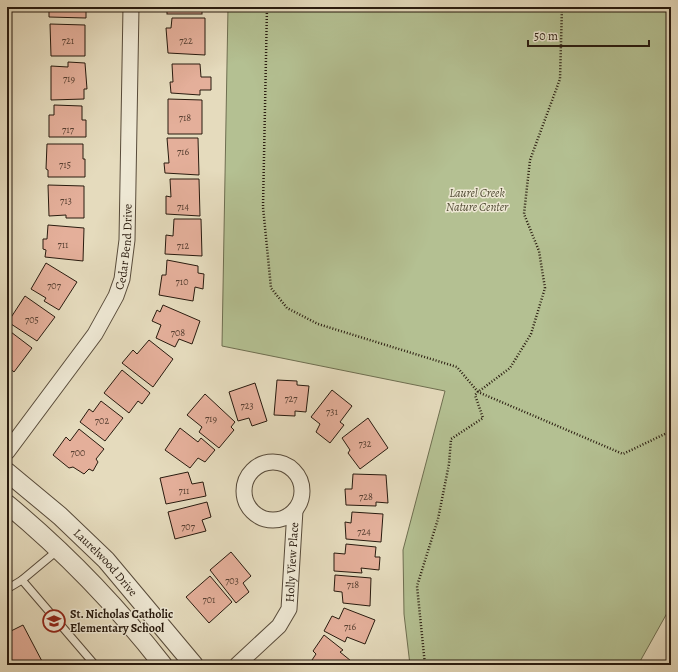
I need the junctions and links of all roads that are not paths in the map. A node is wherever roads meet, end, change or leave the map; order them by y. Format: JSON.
{"nodes":[{"id":1,"x":131,"y":7,"type":"edge"},
{"id":2,"x":7,"y":452,"type":"edge"},
{"id":3,"x":7,"y":472,"type":"edge"},
{"id":4,"x":7,"y":504,"type":"edge"},
{"id":5,"x":295,"y":510,"type":"dead end"},
{"id":6,"x":59,"y":548,"type":"junction"},
{"id":7,"x":22,"y":580,"type":"junction"},
{"id":8,"x":7,"y":589,"type":"edge"},
{"id":9,"x":95,"y":665,"type":"edge"},
{"id":10,"x":163,"y":665,"type":"edge"},
{"id":11,"x":194,"y":665,"type":"edge"},
{"id":12,"x":237,"y":665,"type":"edge"}],
"edges":[{"from":1,"to":2,"type":"street","name":"Cedar Bend Drive"},
{"from":3,"to":11,"type":"street","name":"Laurelwood Drive"},
{"from":4,"to":6,"type":"street","name":"Laurelwood Drive"},
{"from":5,"to":12,"type":"street","name":"Holly View Place"},
{"from":6,"to":7,"type":"lane"},
{"from":6,"to":10,"type":"street","name":"Laurelwood Drive"},
{"from":7,"to":8,"type":"lane"},
{"from":7,"to":9,"type":"lane"}]}
